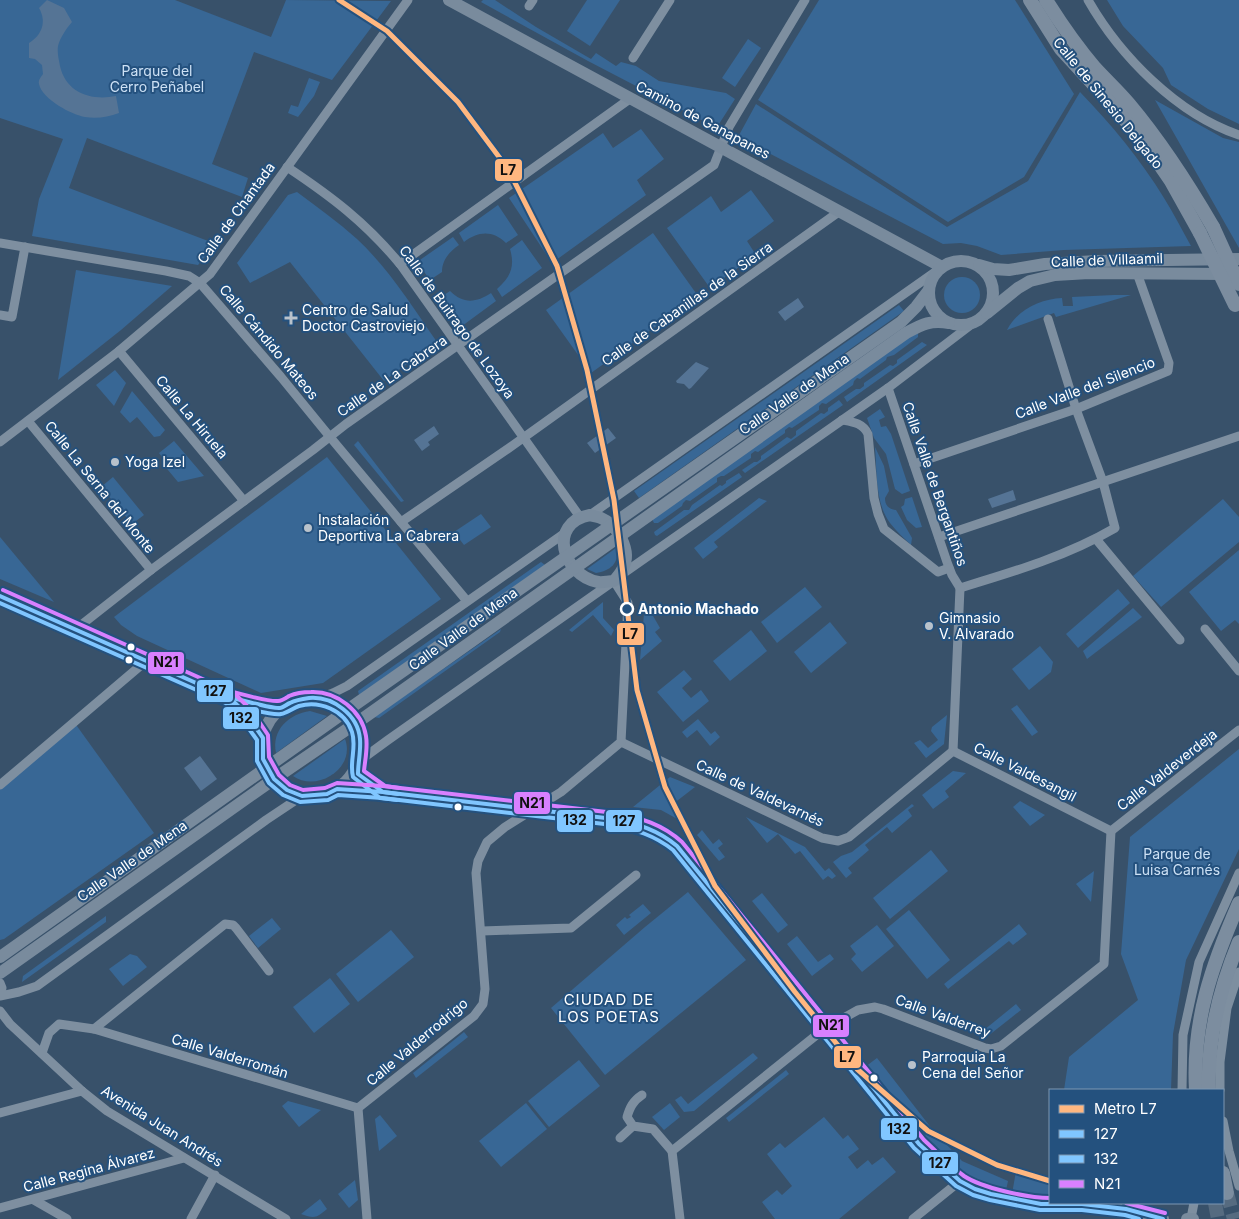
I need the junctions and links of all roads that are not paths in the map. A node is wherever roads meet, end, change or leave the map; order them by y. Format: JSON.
{"nodes":[{"id":1,"x":408,"y":0,"type":"edge"},
{"id":2,"x":449,"y":0,"type":"edge"},
{"id":3,"x":670,"y":0,"type":"edge"},
{"id":4,"x":805,"y":0,"type":"edge"},
{"id":5,"x":1030,"y":0,"type":"edge"},
{"id":6,"x":1046,"y":0,"type":"edge"},
{"id":7,"x":1088,"y":0,"type":"edge"},
{"id":8,"x":633,"y":58,"type":"dead end"},
{"id":9,"x":631,"y":98,"type":"junction"},
{"id":10,"x":1239,"y":135,"type":"edge"},
{"id":11,"x":721,"y":146,"type":"junction"},
{"id":12,"x":287,"y":167,"type":"junction"},
{"id":13,"x":840,"y":211,"type":"junction"},
{"id":14,"x":1206,"y":230,"type":"junction"},
{"id":15,"x":0,"y":243,"type":"edge"},
{"id":16,"x":25,"y":247,"type":"junction"},
{"id":17,"x":1239,"y":259,"type":"edge"},
{"id":18,"x":400,"y":264,"type":"junction"},
{"id":19,"x":979,"y":265,"type":"junction"},
{"id":20,"x":940,"y":268,"type":"junction"},
{"id":21,"x":1137,"y":273,"type":"junction"},
{"id":22,"x":1239,"y":274,"type":"edge"},
{"id":23,"x":200,"y":283,"type":"junction"},
{"id":24,"x":1239,"y":284,"type":"edge"},
{"id":25,"x":929,"y":290,"type":"junction"},
{"id":26,"x":1237,"y":309,"type":"edge"},
{"id":27,"x":987,"y":313,"type":"junction"},
{"id":28,"x":0,"y":315,"type":"edge"},
{"id":29,"x":1048,"y":319,"type":"dead end"},
{"id":30,"x":976,"y":322,"type":"junction"},
{"id":31,"x":949,"y":323,"type":"junction"},
{"id":32,"x":458,"y":346,"type":"junction"},
{"id":33,"x":119,"y":351,"type":"junction"},
{"id":34,"x":888,"y":388,"type":"junction"},
{"id":35,"x":1076,"y":409,"type":"junction"},
{"id":36,"x":842,"y":420,"type":"junction"},
{"id":37,"x":28,"y":421,"type":"junction"},
{"id":38,"x":1239,"y":436,"type":"edge"},
{"id":39,"x":330,"y":437,"type":"junction"},
{"id":40,"x":524,"y":438,"type":"junction"},
{"id":41,"x":0,"y":442,"type":"edge"},
{"id":42,"x":914,"y":464,"type":"junction"},
{"id":43,"x":1103,"y":482,"type":"junction"},
{"id":44,"x":244,"y":501,"type":"junction"},
{"id":45,"x":585,"y":516,"type":"junction"},
{"id":46,"x":402,"y":522,"type":"junction"},
{"id":47,"x":611,"y":524,"type":"junction"},
{"id":48,"x":565,"y":533,"type":"junction"},
{"id":49,"x":620,"y":536,"type":"junction"},
{"id":50,"x":939,"y":537,"type":"junction"},
{"id":51,"x":1096,"y":540,"type":"junction"},
{"id":52,"x":566,"y":557,"type":"junction"},
{"id":53,"x":574,"y":568,"type":"junction"},
{"id":54,"x":949,"y":568,"type":"junction"},
{"id":55,"x":150,"y":570,"type":"junction"},
{"id":56,"x":614,"y":581,"type":"junction"},
{"id":57,"x":960,"y":588,"type":"junction"},
{"id":58,"x":0,"y":596,"type":"edge"},
{"id":59,"x":467,"y":601,"type":"junction"},
{"id":60,"x":76,"y":629,"type":"junction"},
{"id":61,"x":1205,"y":629,"type":"dead end"},
{"id":62,"x":1180,"y":640,"type":"dead end"},
{"id":63,"x":146,"y":661,"type":"junction"},
{"id":64,"x":1239,"y":671,"type":"edge"},
{"id":65,"x":230,"y":698,"type":"junction"},
{"id":66,"x":319,"y":698,"type":"junction"},
{"id":67,"x":280,"y":708,"type":"junction"},
{"id":68,"x":346,"y":711,"type":"junction"},
{"id":69,"x":355,"y":724,"type":"junction"},
{"id":70,"x":1239,"y":730,"type":"edge"},
{"id":71,"x":263,"y":738,"type":"junction"},
{"id":72,"x":621,"y":742,"type":"junction"},
{"id":73,"x":953,"y":751,"type":"junction"},
{"id":74,"x":358,"y":762,"type":"junction"},
{"id":75,"x":268,"y":768,"type":"junction"},
{"id":76,"x":274,"y":779,"type":"junction"},
{"id":77,"x":0,"y":785,"type":"edge"},
{"id":78,"x":337,"y":789,"type":"junction"},
{"id":79,"x":383,"y":792,"type":"junction"},
{"id":80,"x":302,"y":796,"type":"junction"},
{"id":81,"x":532,"y":811,"type":"junction"},
{"id":82,"x":1111,"y":831,"type":"junction"},
{"id":83,"x":1239,"y":873,"type":"edge"},
{"id":84,"x":636,"y":875,"type":"dead end"},
{"id":85,"x":1239,"y":903,"type":"edge"},
{"id":86,"x":482,"y":931,"type":"junction"},
{"id":87,"x":1239,"y":942,"type":"edge"},
{"id":88,"x":0,"y":957,"type":"edge"},
{"id":89,"x":269,"y":970,"type":"dead end"},
{"id":90,"x":1239,"y":972,"type":"edge"},
{"id":91,"x":0,"y":973,"type":"edge"},
{"id":92,"x":0,"y":983,"type":"edge"},
{"id":93,"x":0,"y":995,"type":"edge"},
{"id":94,"x":0,"y":1011,"type":"edge"},
{"id":95,"x":0,"y":1018,"type":"edge"},
{"id":96,"x":10,"y":1024,"type":"junction"},
{"id":97,"x":824,"y":1028,"type":"junction"},
{"id":98,"x":94,"y":1029,"type":"junction"},
{"id":99,"x":42,"y":1053,"type":"junction"},
{"id":100,"x":1182,"y":1089,"type":"edge"},
{"id":101,"x":1196,"y":1089,"type":"edge"},
{"id":102,"x":1209,"y":1089,"type":"edge"},
{"id":103,"x":1220,"y":1089,"type":"edge"},
{"id":104,"x":82,"y":1091,"type":"junction"},
{"id":105,"x":638,"y":1098,"type":"dead end"},
{"id":106,"x":358,"y":1108,"type":"junction"},
{"id":107,"x":0,"y":1113,"type":"edge"},
{"id":108,"x":633,"y":1126,"type":"junction"},
{"id":109,"x":1224,"y":1126,"type":"edge"},
{"id":110,"x":620,"y":1138,"type":"dead end"},
{"id":111,"x":672,"y":1151,"type":"junction"},
{"id":112,"x":184,"y":1158,"type":"junction"},
{"id":113,"x":215,"y":1175,"type":"junction"},
{"id":114,"x":1224,"y":1175,"type":"edge"},
{"id":115,"x":960,"y":1181,"type":"junction"},
{"id":116,"x":1233,"y":1189,"type":"edge"},
{"id":117,"x":34,"y":1200,"type":"junction"},
{"id":118,"x":1194,"y":1204,"type":"edge"},
{"id":119,"x":0,"y":1208,"type":"edge"},
{"id":120,"x":1112,"y":1208,"type":"junction"},
{"id":121,"x":67,"y":1219,"type":"edge"},
{"id":122,"x":191,"y":1219,"type":"edge"},
{"id":123,"x":286,"y":1219,"type":"edge"},
{"id":124,"x":367,"y":1219,"type":"edge"},
{"id":125,"x":680,"y":1219,"type":"edge"},
{"id":126,"x":913,"y":1219,"type":"edge"},
{"id":127,"x":1132,"y":1219,"type":"edge"},
{"id":128,"x":1163,"y":1219,"type":"edge"},
{"id":129,"x":1186,"y":1219,"type":"edge"},
{"id":130,"x":1192,"y":1219,"type":"edge"}],
"edges":[{"from":1,"to":12,"type":"street","name":"Calle de Chantada"},
{"from":2,"to":9,"type":"main road","name":"Camino de Ganapanes"},
{"from":3,"to":8,"type":"street"},
{"from":4,"to":11,"type":"street","name":"Calle de La Cabrera"},
{"from":5,"to":14,"type":"main road","name":"Calle de Sinesio Delgado"},
{"from":6,"to":14,"type":"main road","name":"Calle de Sinesio Delgado"},
{"from":7,"to":10,"type":"street"},
{"from":9,"to":11,"type":"main road","name":"Camino de Ganapanes"},
{"from":9,"to":18,"type":"street"},
{"from":11,"to":13,"type":"main road","name":"Camino de Ganapanes"},
{"from":11,"to":32,"type":"street","name":"Calle de La Cabrera"},
{"from":12,"to":18,"type":"street","name":"Calle de Buitrago de Lozoya"},
{"from":12,"to":23,"type":"street","name":"Calle de Chantada"},
{"from":13,"to":20,"type":"main road","name":"Camino de Ganapanes"},
{"from":13,"to":40,"type":"street","name":"Calle de Cabanillas de la Sierra"},
{"from":14,"to":24,"type":"main road","name":"Calle de Sinesio Delgado","bridge":true},
{"from":14,"to":26,"type":"main road","name":"Calle de Sinesio Delgado","bridge":true},
{"from":15,"to":16,"type":"street","name":"Calle Cándido Mateos"},
{"from":16,"to":23,"type":"street","name":"Calle Cándido Mateos"},
{"from":16,"to":28,"type":"street"},
{"from":17,"to":19,"type":"main road","name":"Calle de Villaamil"},
{"from":18,"to":32,"type":"street","name":"Calle de Buitrago de Lozoya"},
{"from":19,"to":20,"type":"main road"},
{"from":19,"to":27,"type":"main road"},
{"from":20,"to":25,"type":"main road"},
{"from":20,"to":45,"type":"street","name":"Calle Valle de Mena"},
{"from":21,"to":22,"type":"main road","name":"Calle de Villaamil"},
{"from":21,"to":27,"type":"main road","name":"Calle de Villaamil"},
{"from":21,"to":35,"type":"street","name":"Calle Valle del Silencio"},
{"from":23,"to":33,"type":"street","name":"Calle de Chantada"},
{"from":23,"to":39,"type":"street","name":"Calle Cándido Mateos"},
{"from":25,"to":31,"type":"main road"},
{"from":25,"to":47,"type":"main road","name":"Calle Valle de Mena"},
{"from":27,"to":30,"type":"main road"},
{"from":29,"to":35,"type":"street"},
{"from":30,"to":31,"type":"main road"},
{"from":30,"to":34,"type":"street"},
{"from":31,"to":49,"type":"main road","name":"Calle Valle de Mena"},
{"from":32,"to":39,"type":"street","name":"Calle de La Cabrera"},
{"from":32,"to":40,"type":"street","name":"Calle de Buitrago de Lozoya"},
{"from":33,"to":37,"type":"street","name":"Calle de Chantada"},
{"from":33,"to":44,"type":"street","name":"Calle La Hiruela"},
{"from":34,"to":36,"type":"street"},
{"from":34,"to":42,"type":"street","name":"Calle Valle de Bergantiños"},
{"from":35,"to":42,"type":"street","name":"Calle Valle del Silencio"},
{"from":35,"to":43,"type":"street"},
{"from":36,"to":54,"type":"street"},
{"from":36,"to":56,"type":"street"},
{"from":37,"to":41,"type":"street","name":"Calle de Chantada"},
{"from":37,"to":55,"type":"street","name":"Calle La Serna del Monte"},
{"from":38,"to":43,"type":"street"},
{"from":39,"to":44,"type":"street","name":"Calle de La Cabrera"},
{"from":39,"to":46,"type":"street","name":"Calle Cándido Mateos"},
{"from":40,"to":45,"type":"street","name":"Calle de Buitrago de Lozoya"},
{"from":40,"to":46,"type":"street","name":"Calle de Cabanillas de la Sierra"},
{"from":42,"to":50,"type":"street","name":"Calle Valle de Bergantiños"},
{"from":43,"to":50,"type":"street"},
{"from":43,"to":51,"type":"street"},
{"from":44,"to":55,"type":"street","name":"Calle de La Cabrera"},
{"from":45,"to":47,"type":"main road"},
{"from":45,"to":48,"type":"main road"},
{"from":46,"to":59,"type":"street","name":"Calle Cándido Mateos"},
{"from":47,"to":49,"type":"main road"},
{"from":47,"to":52,"type":"main road","name":"Calle Valle de Mena"},
{"from":48,"to":52,"type":"main road"},
{"from":48,"to":59,"type":"street","name":"Calle Valle de Mena"},
{"from":49,"to":53,"type":"main road","name":"Calle Valle de Mena"},
{"from":49,"to":56,"type":"main road"},
{"from":50,"to":54,"type":"street","name":"Calle Valle de Bergantiños"},
{"from":51,"to":57,"type":"street"},
{"from":51,"to":62,"type":"street"},
{"from":52,"to":53,"type":"main road"},
{"from":52,"to":68,"type":"main road","name":"Calle Valle de Mena"},
{"from":53,"to":56,"type":"main road"},
{"from":53,"to":69,"type":"main road","name":"Calle Valle de Mena"},
{"from":54,"to":57,"type":"street","name":"Calle Valle de Bergantiños"},
{"from":55,"to":60,"type":"street","name":"Calle de La Cabrera"},
{"from":56,"to":72,"type":"street"},
{"from":56,"to":74,"type":"street"},
{"from":57,"to":73,"type":"street","name":"Calle Valdesangil"},
{"from":58,"to":60,"type":"main road"},
{"from":59,"to":66,"type":"street","name":"Calle Valle de Mena"},
{"from":60,"to":63,"type":"main road"},
{"from":61,"to":64,"type":"street"},
{"from":63,"to":65,"type":"main road"},
{"from":63,"to":77,"type":"street"},
{"from":65,"to":67,"type":"main road"},
{"from":65,"to":71,"type":"main road"},
{"from":66,"to":67,"type":"main road"},
{"from":66,"to":68,"type":"main road"},
{"from":67,"to":71,"type":"main road"},
{"from":68,"to":69,"type":"main road"},
{"from":68,"to":75,"type":"main road","name":"Calle Valle de Mena"},
{"from":69,"to":74,"type":"main road"},
{"from":69,"to":76,"type":"main road","name":"Calle Valle de Mena"},
{"from":70,"to":82,"type":"street","name":"Calle Valdeverdeja"},
{"from":71,"to":75,"type":"main road"},
{"from":72,"to":73,"type":"street","name":"Calle de Valdevarnés"},
{"from":72,"to":81,"type":"street","name":"Calle Valderrodrigo"},
{"from":73,"to":82,"type":"street","name":"Calle Valdesangil"},
{"from":74,"to":78,"type":"main road"},
{"from":74,"to":79,"type":"main road"},
{"from":75,"to":76,"type":"main road"},
{"from":75,"to":88,"type":"main road","name":"Calle Valle de Mena"},
{"from":76,"to":80,"type":"main road"},
{"from":76,"to":91,"type":"main road","name":"Calle Valle de Mena"},
{"from":78,"to":79,"type":"main road"},
{"from":78,"to":80,"type":"main road"},
{"from":79,"to":81,"type":"main road"},
{"from":80,"to":93,"type":"street"},
{"from":81,"to":86,"type":"street","name":"Calle Valderrodrigo"},
{"from":81,"to":97,"type":"main road"},
{"from":82,"to":97,"type":"street","name":"Calle Valderrey"},
{"from":83,"to":100,"type":"street"},
{"from":84,"to":86,"type":"street"},
{"from":85,"to":101,"type":"main road"},
{"from":86,"to":106,"type":"street","name":"Calle Valderrodrigo"},
{"from":87,"to":102,"type":"main road"},
{"from":89,"to":98,"type":"street"},
{"from":90,"to":103,"type":"street"},
{"from":92,"to":93,"type":"street"},
{"from":94,"to":96,"type":"street","name":"Avenida Juan Andrés"},
{"from":95,"to":96,"type":"street","name":"Avenida Juan Andrés"},
{"from":96,"to":99,"type":"street","name":"Avenida Juan Andrés"},
{"from":97,"to":111,"type":"street","name":"Calle Valderrey"},
{"from":97,"to":115,"type":"main road"},
{"from":98,"to":99,"type":"street","name":"Calle Valderromán"},
{"from":98,"to":106,"type":"street","name":"Calle Valderromán"},
{"from":99,"to":104,"type":"street","name":"Avenida Juan Andrés"},
{"from":104,"to":107,"type":"street"},
{"from":104,"to":112,"type":"street","name":"Avenida Juan Andrés"},
{"from":105,"to":108,"type":"street"},
{"from":106,"to":124,"type":"street"},
{"from":108,"to":110,"type":"street"},
{"from":108,"to":111,"type":"street"},
{"from":109,"to":116,"type":"street"},
{"from":111,"to":125,"type":"street"},
{"from":112,"to":113,"type":"street","name":"Avenida Juan Andrés"},
{"from":112,"to":117,"type":"street","name":"Calle Regina Álvarez"},
{"from":113,"to":122,"type":"street"},
{"from":113,"to":123,"type":"street","name":"Avenida Juan Andrés"},
{"from":114,"to":116,"type":"main road"},
{"from":115,"to":120,"type":"main road"},
{"from":115,"to":126,"type":"street"},
{"from":117,"to":119,"type":"street","name":"Calle Regina Álvarez"},
{"from":117,"to":121,"type":"street"},
{"from":118,"to":130,"type":"street"},
{"from":120,"to":127,"type":"main road"},
{"from":120,"to":128,"type":"main road"},
{"from":129,"to":130,"type":"main road"}]}
